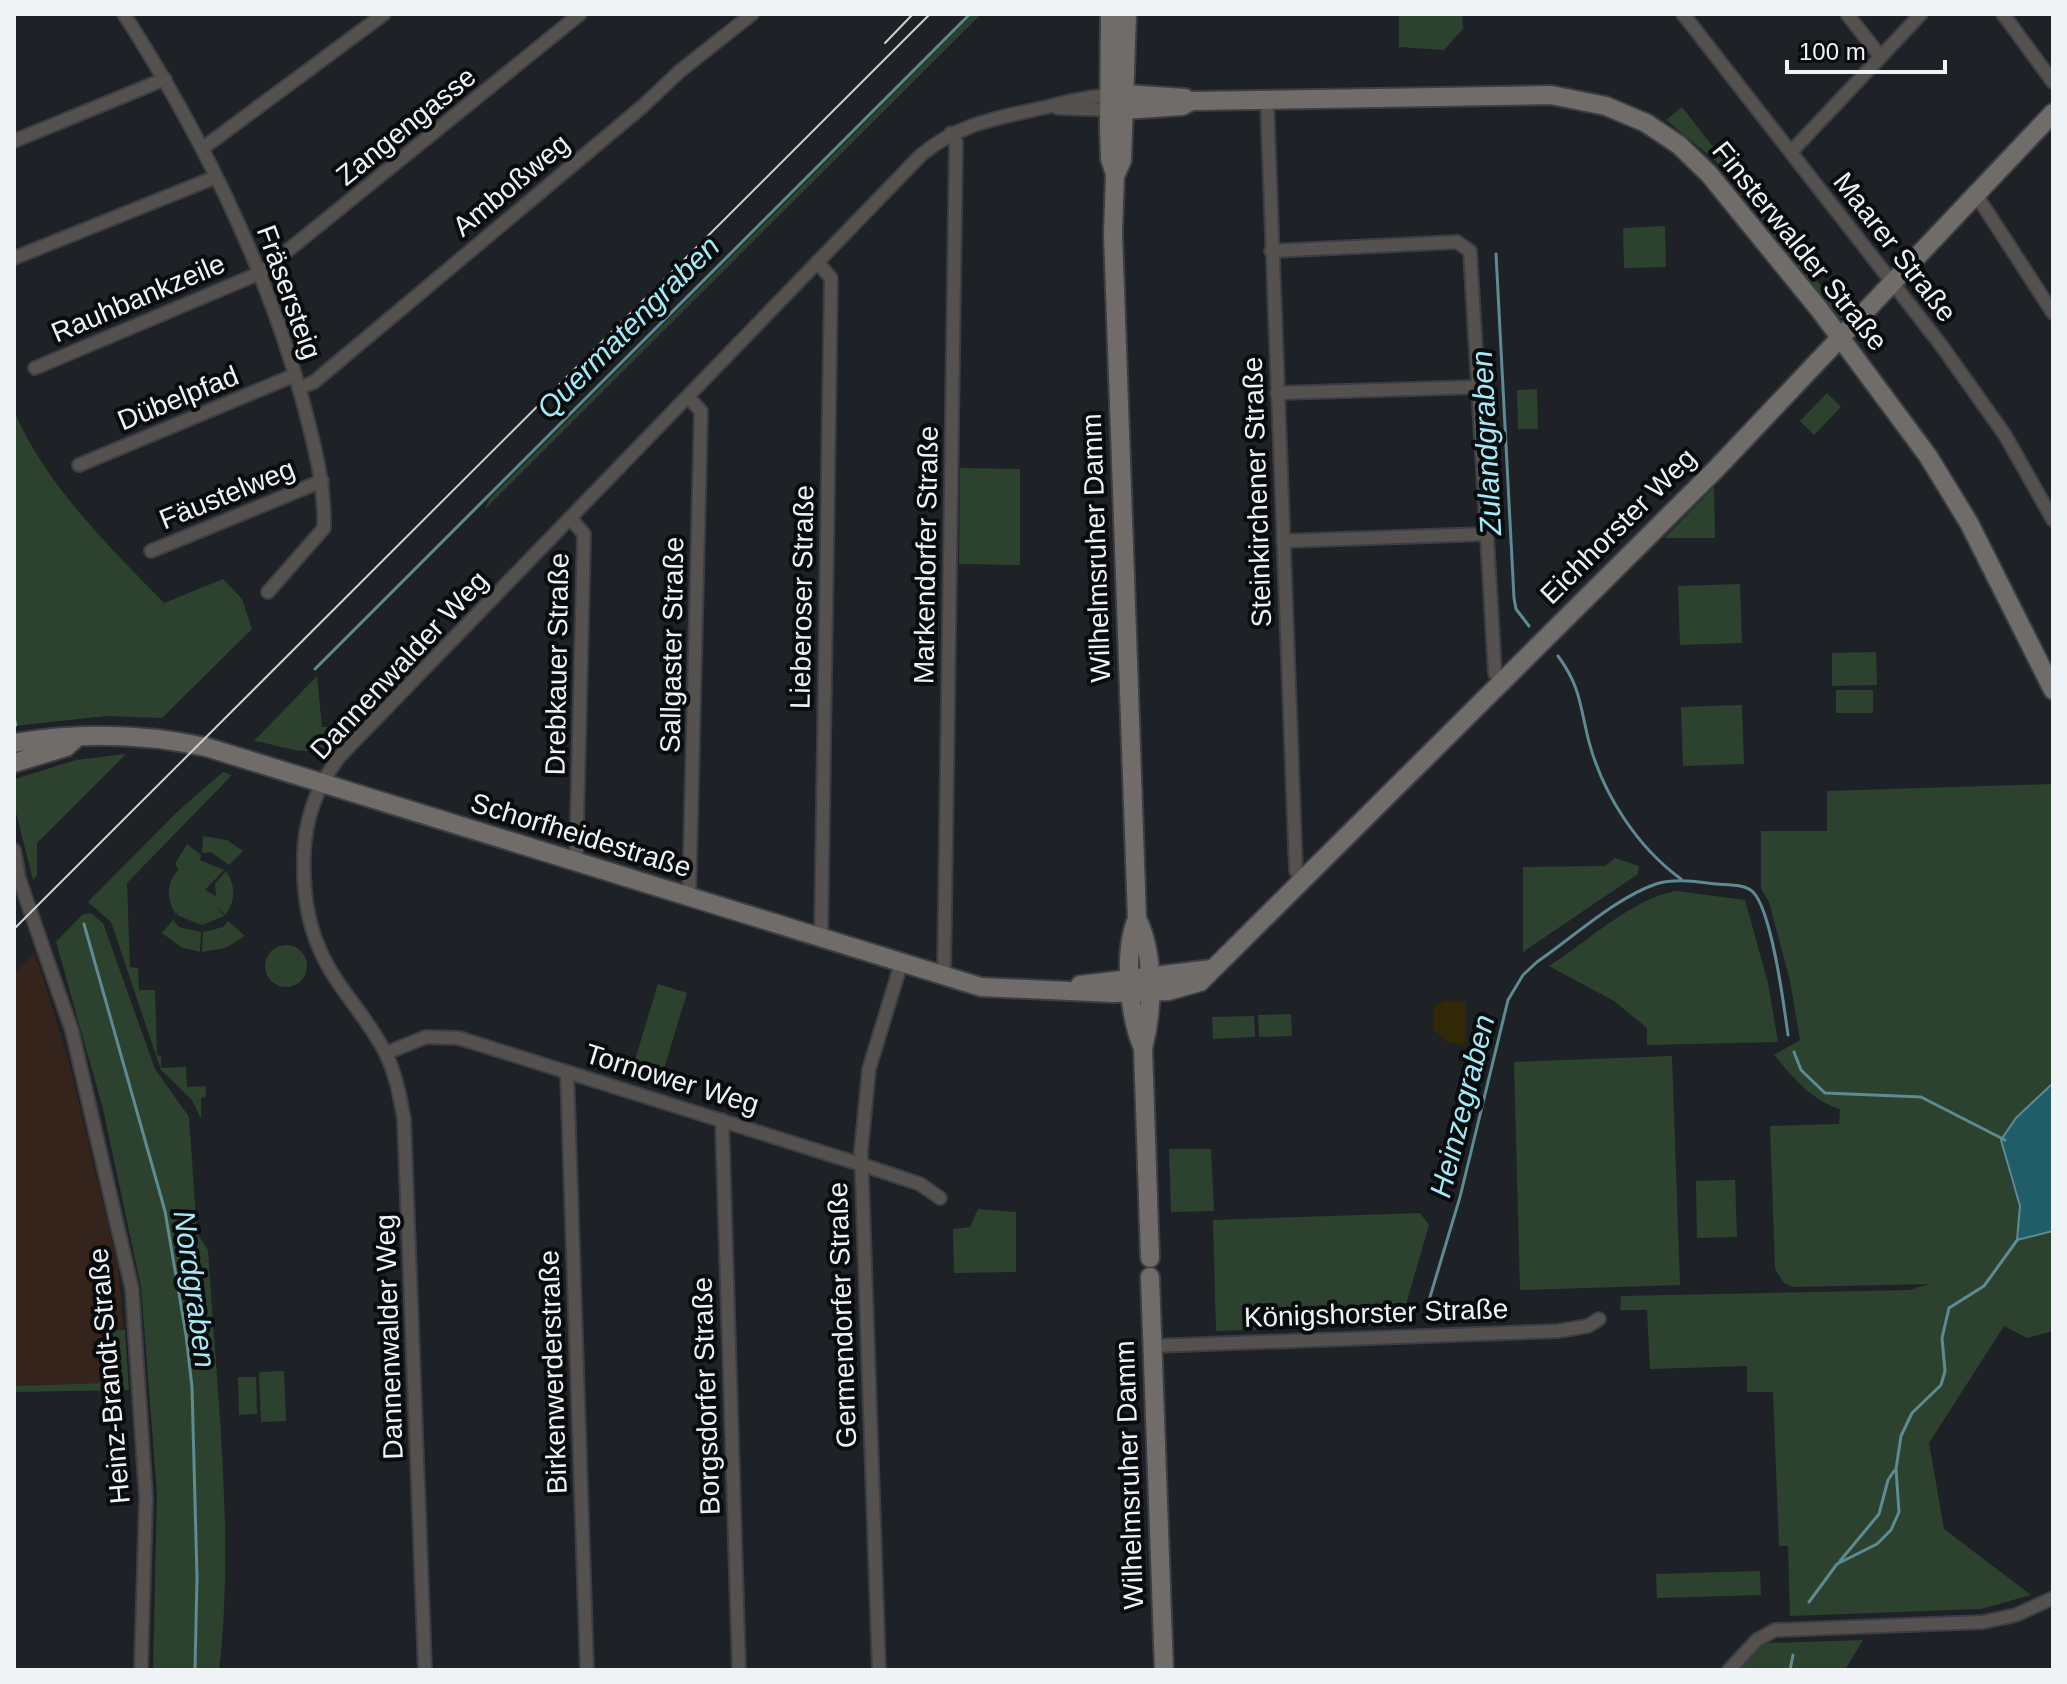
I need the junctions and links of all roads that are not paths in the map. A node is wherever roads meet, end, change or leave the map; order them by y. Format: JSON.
{"nodes":[{"id":1,"x":124,"y":14,"type":"edge"},
{"id":2,"x":384,"y":14,"type":"edge"},
{"id":3,"x":580,"y":14,"type":"edge"},
{"id":4,"x":752,"y":14,"type":"edge"},
{"id":5,"x":1110,"y":14,"type":"edge"},
{"id":6,"x":1127,"y":14,"type":"edge"},
{"id":7,"x":1683,"y":14,"type":"edge"},
{"id":8,"x":1847,"y":14,"type":"edge"},
{"id":9,"x":1921,"y":14,"type":"edge"},
{"id":10,"x":2003,"y":14,"type":"edge"},
{"id":11,"x":1880,"y":56,"type":"junction"},
{"id":12,"x":165,"y":79,"type":"junction"},
{"id":13,"x":2053,"y":82,"type":"edge"},
{"id":14,"x":1267,"y":101,"type":"junction"},
{"id":15,"x":1117,"y":102,"type":"junction"},
{"id":16,"x":2053,"y":113,"type":"edge"},
{"id":17,"x":951,"y":133,"type":"junction"},
{"id":18,"x":14,"y":141,"type":"edge"},
{"id":19,"x":203,"y":148,"type":"junction"},
{"id":20,"x":1791,"y":152,"type":"junction"},
{"id":21,"x":216,"y":177,"type":"junction"},
{"id":22,"x":1977,"y":196,"type":"junction"},
{"id":23,"x":1271,"y":251,"type":"junction"},
{"id":24,"x":14,"y":258,"type":"edge"},
{"id":25,"x":817,"y":262,"type":"junction"},
{"id":26,"x":260,"y":273,"type":"junction"},
{"id":27,"x":1894,"y":285,"type":"junction"},
{"id":28,"x":2053,"y":313,"type":"edge"},
{"id":29,"x":1841,"y":340,"type":"junction"},
{"id":30,"x":35,"y":368,"type":"dead end"},
{"id":31,"x":297,"y":382,"type":"junction"},
{"id":32,"x":1478,"y":387,"type":"junction"},
{"id":33,"x":1277,"y":393,"type":"junction"},
{"id":34,"x":688,"y":397,"type":"junction"},
{"id":35,"x":79,"y":465,"type":"dead end"},
{"id":36,"x":322,"y":481,"type":"junction"},
{"id":37,"x":571,"y":519,"type":"junction"},
{"id":38,"x":2053,"y":520,"type":"edge"},
{"id":39,"x":1486,"y":534,"type":"junction"},
{"id":40,"x":1283,"y":541,"type":"junction"},
{"id":41,"x":151,"y":551,"type":"dead end"},
{"id":42,"x":268,"y":592,"type":"dead end"},
{"id":43,"x":1503,"y":680,"type":"junction"},
{"id":44,"x":2053,"y":690,"type":"edge"},
{"id":45,"x":76,"y":738,"type":"junction"},
{"id":46,"x":14,"y":743,"type":"edge"},
{"id":47,"x":14,"y":763,"type":"edge"},
{"id":48,"x":322,"y":783,"type":"junction"},
{"id":49,"x":14,"y":850,"type":"edge"},
{"id":50,"x":576,"y":862,"type":"junction"},
{"id":51,"x":16,"y":868,"type":"edge"},
{"id":52,"x":1303,"y":879,"type":"junction"},
{"id":53,"x":689,"y":898,"type":"junction"},
{"id":54,"x":821,"y":939,"type":"junction"},
{"id":55,"x":901,"y":964,"type":"junction"},
{"id":56,"x":944,"y":977,"type":"junction"},
{"id":57,"x":1140,"y":985,"type":"junction"},
{"id":58,"x":386,"y":1053,"type":"junction"},
{"id":59,"x":567,"y":1072,"type":"junction"},
{"id":60,"x":722,"y":1120,"type":"junction"},
{"id":61,"x":861,"y":1164,"type":"junction"},
{"id":62,"x":940,"y":1198,"type":"dead end"},
{"id":63,"x":1150,"y":1258,"type":"dead end"},
{"id":64,"x":1150,"y":1277,"type":"dead end"},
{"id":65,"x":1599,"y":1319,"type":"dead end"},
{"id":66,"x":1153,"y":1346,"type":"junction"},
{"id":67,"x":2053,"y":1598,"type":"edge"},
{"id":68,"x":141,"y":1670,"type":"edge"},
{"id":69,"x":425,"y":1670,"type":"edge"},
{"id":70,"x":587,"y":1670,"type":"edge"},
{"id":71,"x":739,"y":1670,"type":"edge"},
{"id":72,"x":879,"y":1670,"type":"edge"},
{"id":73,"x":1164,"y":1670,"type":"edge"},
{"id":74,"x":1729,"y":1670,"type":"edge"}],
"edges":[{"from":1,"to":12,"type":"street","name":"Fräsersteig"},
{"from":2,"to":19,"type":"street"},
{"from":3,"to":26,"type":"street","name":"Zangengasse"},
{"from":4,"to":31,"type":"street","name":"Amboßweg"},
{"from":5,"to":15,"type":"main road","name":"Wilhelmsruher Damm"},
{"from":6,"to":15,"type":"main road","name":"Wilhelmsruher Damm"},
{"from":7,"to":20,"type":"street","name":"Maarer Straße"},
{"from":8,"to":11,"type":"street"},
{"from":9,"to":11,"type":"street"},
{"from":10,"to":13,"type":"street"},
{"from":11,"to":20,"type":"street"},
{"from":12,"to":18,"type":"street"},
{"from":12,"to":19,"type":"street","name":"Fräsersteig"},
{"from":14,"to":15,"type":"main road","name":"Finsterwalder Straße"},
{"from":14,"to":23,"type":"street","name":"Steinkirchener Straße"},
{"from":14,"to":29,"type":"main road","name":"Finsterwalder Straße"},
{"from":15,"to":17,"type":"street","name":"Dannenwalder Weg"},
{"from":15,"to":57,"type":"main road","name":"Wilhelmsruher Damm"},
{"from":16,"to":22,"type":"main road","name":"Eichhorster Weg"},
{"from":17,"to":25,"type":"street","name":"Dannenwalder Weg"},
{"from":17,"to":56,"type":"street","name":"Markendorfer Straße"},
{"from":19,"to":21,"type":"street","name":"Fräsersteig"},
{"from":20,"to":27,"type":"street","name":"Maarer Straße"},
{"from":21,"to":24,"type":"street"},
{"from":21,"to":26,"type":"street","name":"Fräsersteig"},
{"from":22,"to":27,"type":"main road","name":"Eichhorster Weg"},
{"from":22,"to":28,"type":"street"},
{"from":23,"to":32,"type":"street"},
{"from":23,"to":33,"type":"street","name":"Steinkirchener Straße"},
{"from":25,"to":34,"type":"street","name":"Dannenwalder Weg"},
{"from":25,"to":54,"type":"street","name":"Lieberoser Straße"},
{"from":26,"to":30,"type":"street","name":"Rauhbankzeile"},
{"from":26,"to":31,"type":"street","name":"Fräsersteig"},
{"from":27,"to":29,"type":"main road","name":"Eichhorster Weg"},
{"from":27,"to":38,"type":"street","name":"Maarer Straße"},
{"from":29,"to":43,"type":"main road","name":"Eichhorster Weg"},
{"from":29,"to":44,"type":"main road","name":"Finsterwalder Straße"},
{"from":31,"to":35,"type":"street","name":"Dübelpfad"},
{"from":31,"to":36,"type":"street","name":"Fräsersteig"},
{"from":32,"to":33,"type":"street"},
{"from":32,"to":39,"type":"street"},
{"from":33,"to":40,"type":"street","name":"Steinkirchener Straße"},
{"from":34,"to":37,"type":"street","name":"Dannenwalder Weg"},
{"from":34,"to":53,"type":"street","name":"Sallgaster Straße"},
{"from":36,"to":41,"type":"street","name":"Fäustelweg"},
{"from":36,"to":42,"type":"street","name":"Fräsersteig"},
{"from":37,"to":48,"type":"street","name":"Dannenwalder Weg"},
{"from":37,"to":50,"type":"street","name":"Drebkauer Straße"},
{"from":39,"to":40,"type":"street"},
{"from":39,"to":43,"type":"street"},
{"from":40,"to":52,"type":"street","name":"Steinkirchener Straße"},
{"from":43,"to":52,"type":"main road","name":"Eichhorster Weg"},
{"from":45,"to":46,"type":"main road","name":"Schorfheidestraße"},
{"from":45,"to":47,"type":"main road","name":"Schorfheidestraße"},
{"from":45,"to":48,"type":"main road","name":"Schorfheidestraße"},
{"from":48,"to":50,"type":"main road","name":"Schorfheidestraße"},
{"from":48,"to":58,"type":"street","name":"Dannenwalder Weg"},
{"from":49,"to":51,"type":"street","name":"Heinz-Brandt-Straße"},
{"from":50,"to":53,"type":"main road","name":"Schorfheidestraße"},
{"from":51,"to":68,"type":"street","name":"Heinz-Brandt-Straße"},
{"from":52,"to":57,"type":"main road","name":"Eichhorster Weg"},
{"from":53,"to":54,"type":"main road","name":"Schorfheidestraße"},
{"from":54,"to":55,"type":"main road","name":"Schorfheidestraße"},
{"from":55,"to":56,"type":"main road","name":"Schorfheidestraße"},
{"from":55,"to":61,"type":"street","name":"Germendorfer Straße"},
{"from":56,"to":57,"type":"main road","name":"Schorfheidestraße"},
{"from":57,"to":63,"type":"main road","name":"Wilhelmsruher Damm"},
{"from":58,"to":59,"type":"street","name":"Tornower Weg"},
{"from":58,"to":69,"type":"street","name":"Dannenwalder Weg"},
{"from":59,"to":60,"type":"street","name":"Tornower Weg"},
{"from":59,"to":70,"type":"street","name":"Birkenwerderstraße"},
{"from":60,"to":61,"type":"street","name":"Tornower Weg"},
{"from":60,"to":71,"type":"street","name":"Borgsdorfer Straße"},
{"from":61,"to":62,"type":"street","name":"Tornower Weg"},
{"from":61,"to":72,"type":"street","name":"Germendorfer Straße"},
{"from":64,"to":66,"type":"main road","name":"Wilhelmsruher Damm"},
{"from":65,"to":66,"type":"street","name":"Königshorster Straße"},
{"from":66,"to":73,"type":"main road","name":"Wilhelmsruher Damm"},
{"from":67,"to":74,"type":"street"}]}
